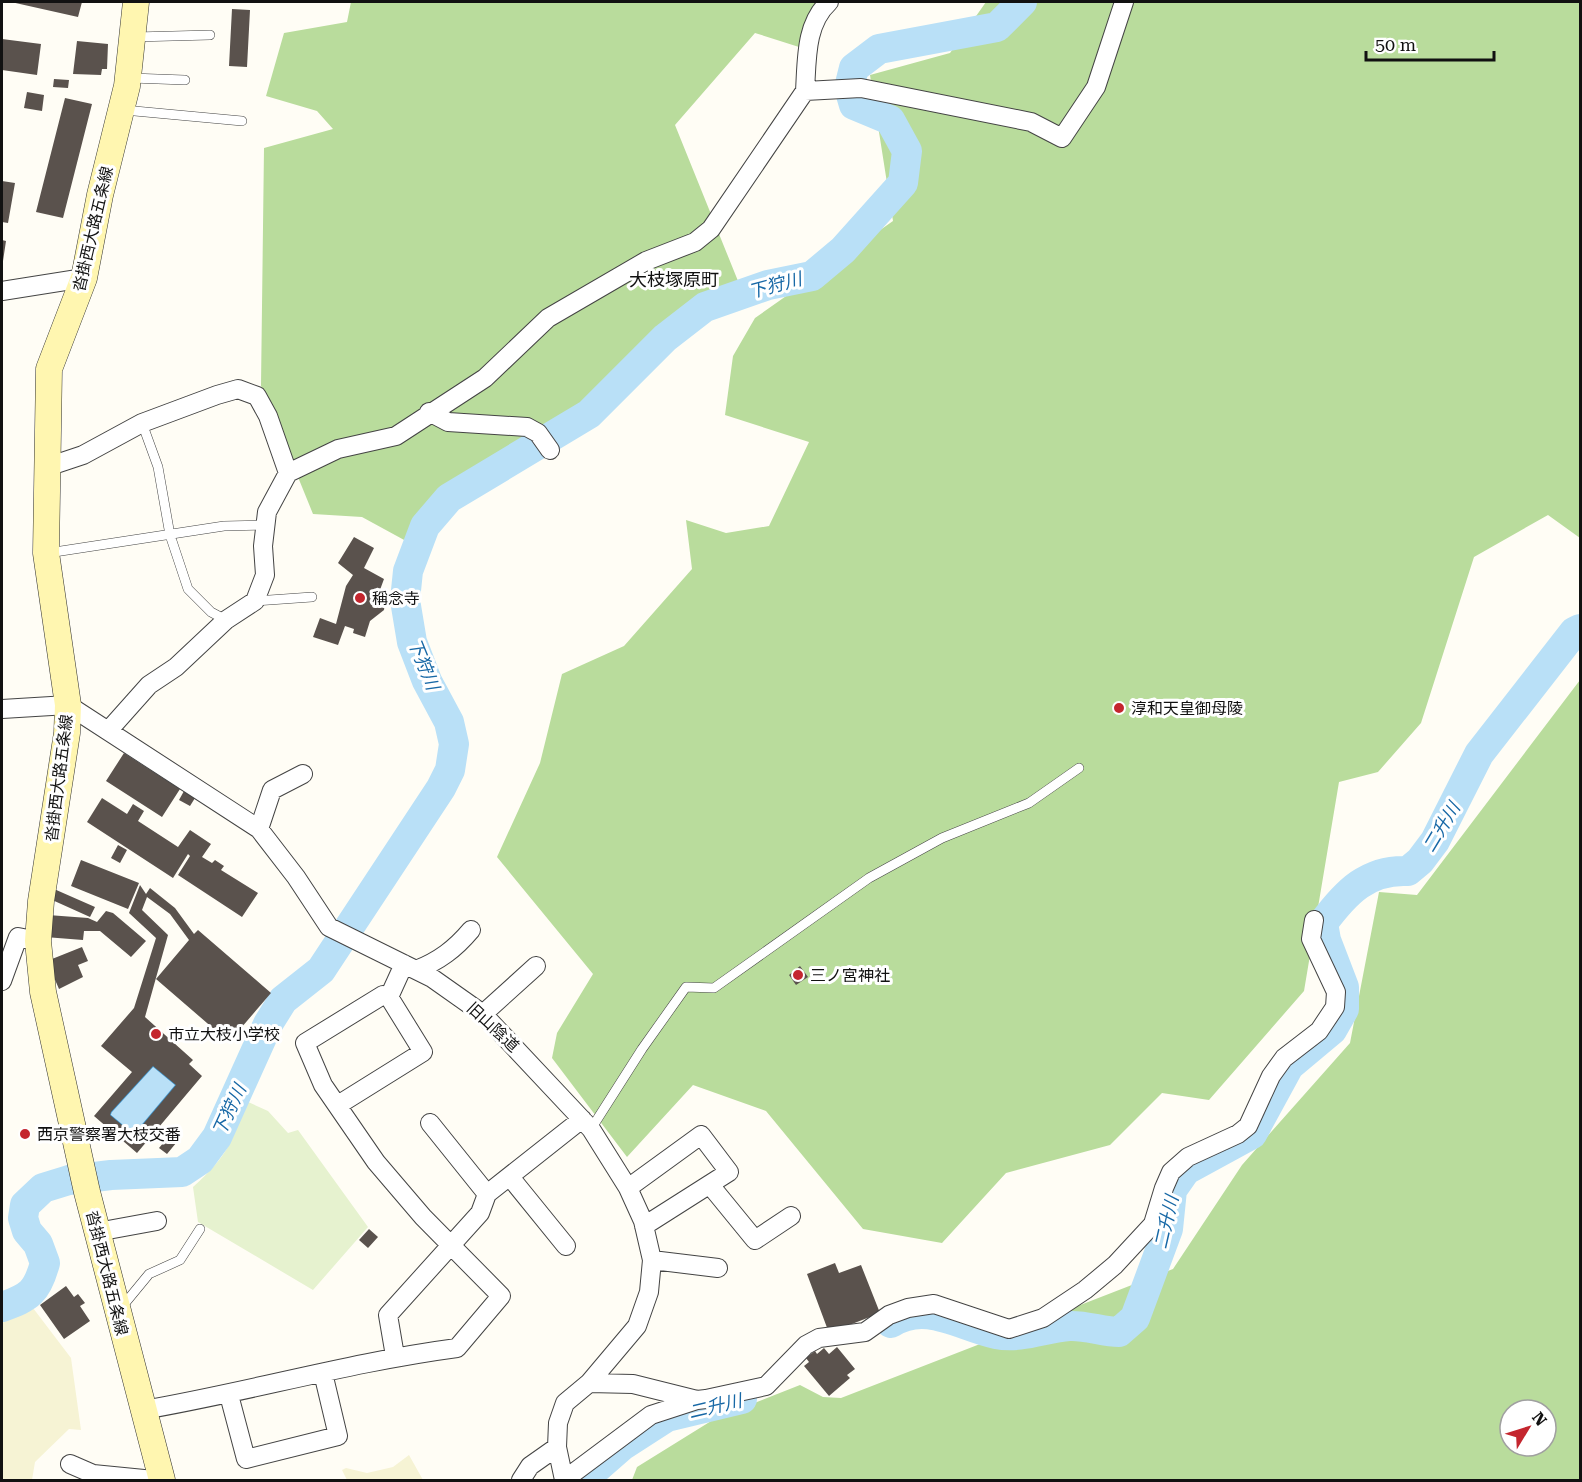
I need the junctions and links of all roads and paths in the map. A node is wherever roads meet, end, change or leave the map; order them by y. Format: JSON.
{"nodes":[{"id":1,"x":136,"y":2,"type":"edge"},
{"id":2,"x":829,"y":2,"type":"edge"},
{"id":3,"x":1124,"y":2,"type":"edge"},
{"id":4,"x":210,"y":35,"type":"dead end"},
{"id":5,"x":132,"y":37,"type":"junction"},
{"id":6,"x":128,"y":78,"type":"junction"},
{"id":7,"x":185,"y":80,"type":"dead end"},
{"id":8,"x":805,"y":91,"type":"junction"},
{"id":9,"x":122,"y":110,"type":"junction"},
{"id":10,"x":242,"y":121,"type":"dead end"},
{"id":11,"x":84,"y":278,"type":"junction"},
{"id":12,"x":2,"y":291,"type":"edge"},
{"id":13,"x":429,"y":412,"type":"junction"},
{"id":14,"x":142,"y":423,"type":"junction"},
{"id":15,"x":550,"y":450,"type":"dead end"},
{"id":16,"x":47,"y":467,"type":"junction"},
{"id":17,"x":288,"y":473,"type":"junction"},
{"id":18,"x":266,"y":525,"type":"junction"},
{"id":19,"x":170,"y":535,"type":"junction"},
{"id":20,"x":46,"y":553,"type":"junction"},
{"id":21,"x":312,"y":597,"type":"dead end"},
{"id":22,"x":255,"y":601,"type":"junction"},
{"id":23,"x":226,"y":620,"type":"junction"},
{"id":24,"x":68,"y":705,"type":"junction"},
{"id":25,"x":2,"y":709,"type":"edge"},
{"id":26,"x":108,"y":731,"type":"junction"},
{"id":27,"x":1079,"y":768,"type":"dead end"},
{"id":28,"x":303,"y":774,"type":"dead end"},
{"id":29,"x":259,"y":829,"type":"junction"},
{"id":30,"x":1314,"y":920,"type":"dead end"},
{"id":31,"x":471,"y":930,"type":"dead end"},
{"id":32,"x":38,"y":941,"type":"junction"},
{"id":33,"x":536,"y":966,"type":"dead end"},
{"id":34,"x":410,"y":967,"type":"junction"},
{"id":35,"x":2,"y":981,"type":"edge"},
{"id":36,"x":389,"y":997,"type":"junction"},
{"id":37,"x":483,"y":1014,"type":"junction"},
{"id":38,"x":338,"y":1105,"type":"junction"},
{"id":39,"x":430,"y":1123,"type":"dead end"},
{"id":40,"x":586,"y":1124,"type":"junction"},
{"id":41,"x":510,"y":1177,"type":"junction"},
{"id":42,"x":710,"y":1185,"type":"junction"},
{"id":43,"x":628,"y":1188,"type":"junction"},
{"id":44,"x":487,"y":1194,"type":"junction"},
{"id":45,"x":791,"y":1216,"type":"dead end"},
{"id":46,"x":157,"y":1221,"type":"dead end"},
{"id":47,"x":644,"y":1226,"type":"junction"},
{"id":48,"x":200,"y":1229,"type":"dead end"},
{"id":49,"x":97,"y":1232,"type":"junction"},
{"id":50,"x":451,"y":1246,"type":"junction"},
{"id":51,"x":566,"y":1246,"type":"dead end"},
{"id":52,"x":652,"y":1260,"type":"junction"},
{"id":53,"x":718,"y":1268,"type":"dead end"},
{"id":54,"x":117,"y":1312,"type":"junction"},
{"id":55,"x":395,"y":1356,"type":"junction"},
{"id":56,"x":323,"y":1373,"type":"junction"},
{"id":57,"x":589,"y":1383,"type":"junction"},
{"id":58,"x":229,"y":1395,"type":"junction"},
{"id":59,"x":698,"y":1400,"type":"junction"},
{"id":60,"x":143,"y":1410,"type":"junction"},
{"id":61,"x":557,"y":1447,"type":"junction"},
{"id":62,"x":70,"y":1464,"type":"dead end"},
{"id":63,"x":154,"y":1480,"type":"edge"},
{"id":64,"x":162,"y":1480,"type":"edge"},
{"id":65,"x":521,"y":1480,"type":"edge"},
{"id":66,"x":564,"y":1480,"type":"edge"}],
"edges":[{"from":1,"to":5,"type":"main road","name":"沓掛西大路五条線"},
{"from":2,"to":8,"type":"street"},
{"from":3,"to":8,"type":"street"},
{"from":4,"to":5,"type":"lane"},
{"from":5,"to":6,"type":"main road","name":"沓掛西大路五条線"},
{"from":6,"to":7,"type":"lane"},
{"from":6,"to":9,"type":"main road","name":"沓掛西大路五条線"},
{"from":8,"to":13,"type":"street"},
{"from":9,"to":10,"type":"lane"},
{"from":9,"to":11,"type":"main road","name":"沓掛西大路五条線"},
{"from":11,"to":12,"type":"street"},
{"from":11,"to":16,"type":"main road","name":"沓掛西大路五条線"},
{"from":13,"to":15,"type":"street"},
{"from":13,"to":17,"type":"street"},
{"from":14,"to":16,"type":"street"},
{"from":14,"to":17,"type":"street"},
{"from":14,"to":19,"type":"lane"},
{"from":16,"to":20,"type":"main road","name":"沓掛西大路五条線"},
{"from":17,"to":18,"type":"street"},
{"from":18,"to":19,"type":"lane"},
{"from":18,"to":22,"type":"street"},
{"from":19,"to":20,"type":"lane"},
{"from":19,"to":23,"type":"lane"},
{"from":20,"to":24,"type":"main road","name":"沓掛西大路五条線"},
{"from":21,"to":22,"type":"lane"},
{"from":22,"to":23,"type":"street"},
{"from":23,"to":26,"type":"street"},
{"from":24,"to":25,"type":"street"},
{"from":24,"to":26,"type":"street","name":"旧山陰道"},
{"from":24,"to":32,"type":"main road","name":"沓掛西大路五条線"},
{"from":26,"to":29,"type":"street","name":"旧山陰道"},
{"from":27,"to":40,"type":"lane"},
{"from":28,"to":29,"type":"street"},
{"from":29,"to":34,"type":"street","name":"旧山陰道"},
{"from":30,"to":59,"type":"street"},
{"from":31,"to":34,"type":"street"},
{"from":32,"to":35,"type":"street"},
{"from":32,"to":49,"type":"main road","name":"沓掛西大路五条線"},
{"from":33,"to":37,"type":"street"},
{"from":34,"to":36,"type":"street"},
{"from":34,"to":37,"type":"street","name":"旧山陰道"},
{"from":36,"to":38,"type":"street"},
{"from":36,"to":38,"type":"street"},
{"from":37,"to":40,"type":"street","name":"旧山陰道"},
{"from":38,"to":50,"type":"street"},
{"from":39,"to":44,"type":"street"},
{"from":40,"to":41,"type":"street"},
{"from":40,"to":43,"type":"street","name":"旧山陰道"},
{"from":41,"to":44,"type":"street"},
{"from":41,"to":51,"type":"street"},
{"from":42,"to":43,"type":"street"},
{"from":42,"to":45,"type":"street"},
{"from":42,"to":47,"type":"street"},
{"from":43,"to":47,"type":"street","name":"旧山陰道"},
{"from":44,"to":50,"type":"street"},
{"from":46,"to":49,"type":"street"},
{"from":47,"to":52,"type":"street","name":"旧山陰道"},
{"from":48,"to":54,"type":"lane"},
{"from":49,"to":54,"type":"main road","name":"沓掛西大路五条線"},
{"from":50,"to":55,"type":"street"},
{"from":50,"to":55,"type":"street"},
{"from":52,"to":53,"type":"street"},
{"from":52,"to":57,"type":"street","name":"旧山陰道"},
{"from":54,"to":60,"type":"main road","name":"沓掛西大路五条線"},
{"from":55,"to":56,"type":"street"},
{"from":56,"to":58,"type":"street"},
{"from":56,"to":58,"type":"street"},
{"from":57,"to":59,"type":"street"},
{"from":57,"to":61,"type":"street","name":"旧山陰道"},
{"from":58,"to":60,"type":"street"},
{"from":59,"to":66,"type":"street"},
{"from":60,"to":64,"type":"main road","name":"沓掛西大路五条線"},
{"from":61,"to":65,"type":"street"},
{"from":61,"to":66,"type":"street","name":"旧山陰道"},
{"from":62,"to":63,"type":"street"}]}
